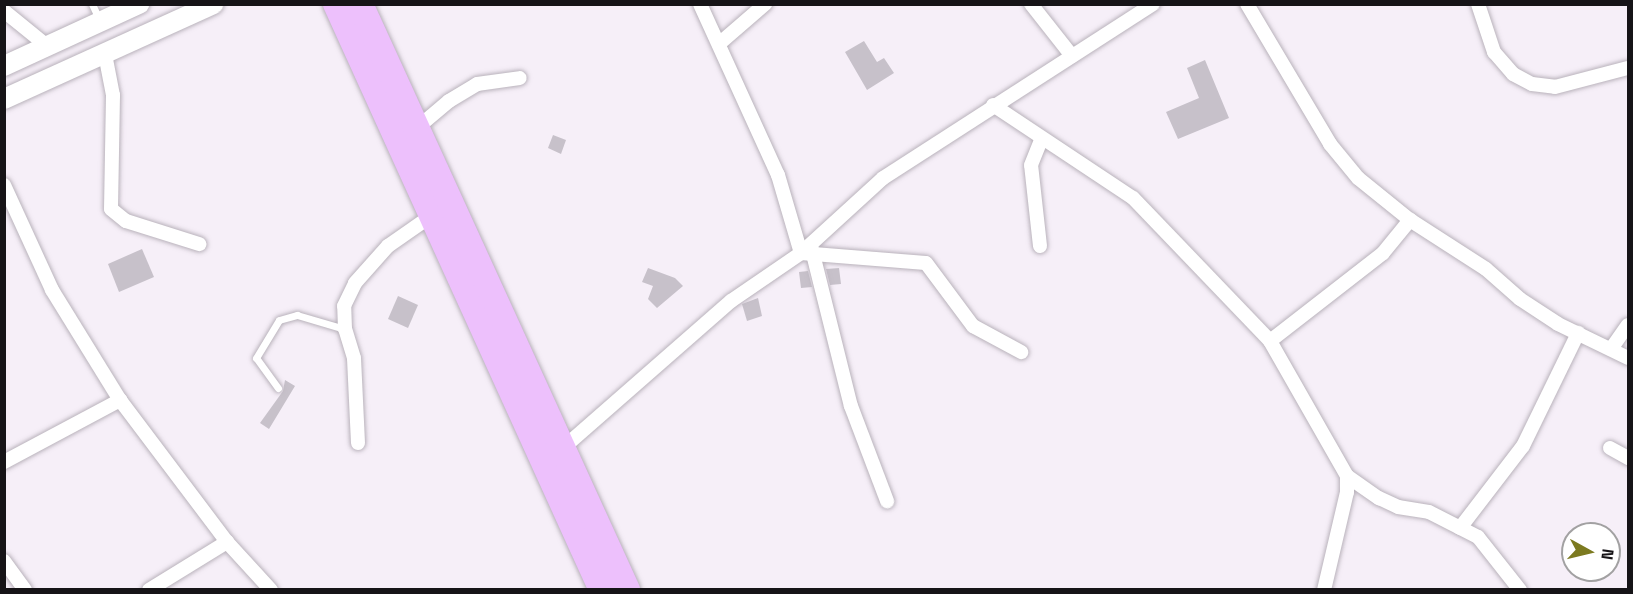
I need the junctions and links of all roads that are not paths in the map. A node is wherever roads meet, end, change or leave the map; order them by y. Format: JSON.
{"nodes":[{"id":1,"x":139,"y":4,"type":"edge"},
{"id":2,"x":213,"y":4,"type":"edge"},
{"id":3,"x":336,"y":4,"type":"edge"},
{"id":4,"x":360,"y":4,"type":"edge"},
{"id":5,"x":700,"y":4,"type":"edge"},
{"id":6,"x":765,"y":4,"type":"edge"},
{"id":7,"x":1031,"y":4,"type":"edge"},
{"id":8,"x":1153,"y":4,"type":"edge"},
{"id":9,"x":1247,"y":4,"type":"edge"},
{"id":10,"x":1478,"y":4,"type":"edge"},
{"id":11,"x":4,"y":11,"type":"edge"},
{"id":12,"x":96,"y":13,"type":"edge"},
{"id":13,"x":720,"y":43,"type":"junction"},
{"id":14,"x":47,"y":46,"type":"junction"},
{"id":15,"x":105,"y":54,"type":"junction"},
{"id":16,"x":1072,"y":56,"type":"junction"},
{"id":17,"x":4,"y":66,"type":"edge"},
{"id":18,"x":1629,"y":68,"type":"edge"},
{"id":19,"x":520,"y":78,"type":"dead end"},
{"id":20,"x":4,"y":99,"type":"edge"},
{"id":21,"x":993,"y":105,"type":"junction"},
{"id":22,"x":417,"y":128,"type":"junction"},
{"id":23,"x":1041,"y":140,"type":"junction"},
{"id":24,"x":4,"y":185,"type":"edge"},
{"id":25,"x":431,"y":216,"type":"junction"},
{"id":26,"x":1410,"y":220,"type":"junction"},
{"id":27,"x":199,"y":244,"type":"dead end"},
{"id":28,"x":1040,"y":246,"type":"dead end"},
{"id":29,"x":808,"y":250,"type":"junction"},
{"id":30,"x":1629,"y":325,"type":"edge"},
{"id":31,"x":345,"y":329,"type":"junction"},
{"id":32,"x":1578,"y":333,"type":"junction"},
{"id":33,"x":1270,"y":341,"type":"junction"},
{"id":34,"x":1611,"y":349,"type":"junction"},
{"id":35,"x":1021,"y":352,"type":"dead end"},
{"id":36,"x":1629,"y":358,"type":"edge"},
{"id":37,"x":278,"y":388,"type":"dead end"},
{"id":38,"x":120,"y":400,"type":"junction"},
{"id":39,"x":358,"y":443,"type":"dead end"},
{"id":40,"x":563,"y":448,"type":"junction"},
{"id":41,"x":1610,"y":448,"type":"dead end"},
{"id":42,"x":1629,"y":458,"type":"edge"},
{"id":43,"x":4,"y":462,"type":"edge"},
{"id":44,"x":1347,"y":476,"type":"junction"},
{"id":45,"x":886,"y":501,"type":"dead end"},
{"id":46,"x":1460,"y":528,"type":"junction"},
{"id":47,"x":227,"y":542,"type":"junction"},
{"id":48,"x":4,"y":561,"type":"edge"},
{"id":49,"x":176,"y":577,"type":"junction"},
{"id":50,"x":25,"y":590,"type":"edge"},
{"id":51,"x":149,"y":590,"type":"edge"},
{"id":52,"x":183,"y":590,"type":"edge"},
{"id":53,"x":271,"y":590,"type":"edge"},
{"id":54,"x":602,"y":590,"type":"edge"},
{"id":55,"x":627,"y":590,"type":"edge"},
{"id":56,"x":1324,"y":590,"type":"edge"},
{"id":57,"x":1520,"y":590,"type":"edge"}],
"edges":[{"from":1,"to":12,"type":"main road"},
{"from":2,"to":15,"type":"main road"},
{"from":3,"to":25,"type":"highway"},
{"from":4,"to":22,"type":"highway"},
{"from":5,"to":13,"type":"street"},
{"from":6,"to":13,"type":"street"},
{"from":7,"to":16,"type":"street"},
{"from":8,"to":16,"type":"street"},
{"from":9,"to":26,"type":"street"},
{"from":10,"to":18,"type":"street"},
{"from":11,"to":14,"type":"street"},
{"from":12,"to":14,"type":"main road"},
{"from":13,"to":29,"type":"street"},
{"from":14,"to":17,"type":"main road"},
{"from":15,"to":20,"type":"main road"},
{"from":15,"to":27,"type":"street"},
{"from":16,"to":21,"type":"street"},
{"from":19,"to":22,"type":"street"},
{"from":21,"to":23,"type":"street"},
{"from":21,"to":29,"type":"street"},
{"from":22,"to":40,"type":"highway"},
{"from":23,"to":28,"type":"street"},
{"from":23,"to":33,"type":"street"},
{"from":24,"to":38,"type":"street"},
{"from":25,"to":31,"type":"street"},
{"from":25,"to":54,"type":"highway"},
{"from":26,"to":32,"type":"street"},
{"from":26,"to":33,"type":"street"},
{"from":29,"to":35,"type":"street"},
{"from":29,"to":40,"type":"street"},
{"from":29,"to":45,"type":"street"},
{"from":30,"to":34,"type":"street"},
{"from":31,"to":37,"type":"lane"},
{"from":31,"to":39,"type":"street"},
{"from":32,"to":34,"type":"street"},
{"from":32,"to":46,"type":"street"},
{"from":33,"to":44,"type":"street"},
{"from":34,"to":36,"type":"street"},
{"from":38,"to":43,"type":"street"},
{"from":38,"to":47,"type":"street"},
{"from":40,"to":55,"type":"highway"},
{"from":41,"to":42,"type":"street"},
{"from":44,"to":46,"type":"street"},
{"from":44,"to":56,"type":"street"},
{"from":46,"to":57,"type":"street"},
{"from":47,"to":49,"type":"street"},
{"from":47,"to":53,"type":"street"},
{"from":48,"to":50,"type":"street"},
{"from":49,"to":51,"type":"street"},
{"from":49,"to":52,"type":"street"}]}
